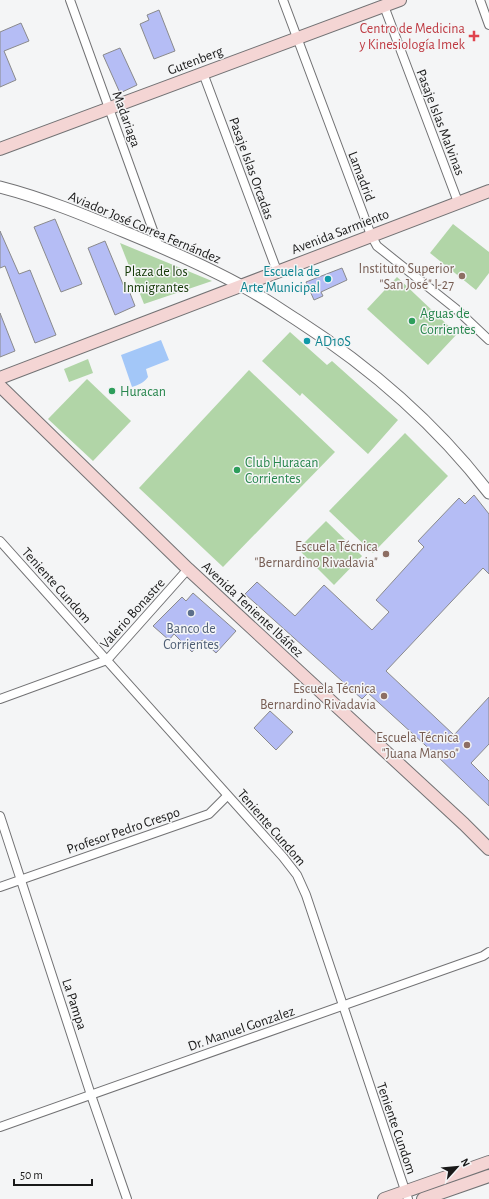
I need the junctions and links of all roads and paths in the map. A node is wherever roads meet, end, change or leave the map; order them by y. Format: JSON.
{"nodes":[{"id":1,"x":70,"y":0,"type":"edge"},
{"id":2,"x":283,"y":0,"type":"edge"},
{"id":3,"x":400,"y":0,"type":"edge"},
{"id":4,"x":480,"y":0,"type":"edge"},
{"id":5,"x":384,"y":6,"type":"junction"},
{"id":6,"x":489,"y":25,"type":"edge"},
{"id":7,"x":296,"y":38,"type":"junction"},
{"id":8,"x":203,"y":73,"type":"junction"},
{"id":9,"x":109,"y":109,"type":"junction"},
{"id":10,"x":0,"y":149,"type":"edge"},
{"id":11,"x":0,"y":187,"type":"edge"},
{"id":12,"x":489,"y":191,"type":"edge"},
{"id":13,"x":458,"y":202,"type":"junction"},
{"id":14,"x":371,"y":235,"type":"junction"},
{"id":15,"x":159,"y":246,"type":"junction"},
{"id":16,"x":277,"y":271,"type":"junction"},
{"id":17,"x":241,"y":285,"type":"junction"},
{"id":18,"x":489,"y":340,"type":"edge"},
{"id":19,"x":0,"y":378,"type":"edge"},
{"id":20,"x":0,"y":386,"type":"edge"},
{"id":21,"x":489,"y":493,"type":"edge"},
{"id":22,"x":0,"y":541,"type":"edge"},
{"id":23,"x":188,"y":569,"type":"junction"},
{"id":24,"x":108,"y":660,"type":"junction"},
{"id":25,"x":0,"y":699,"type":"edge"},
{"id":26,"x":227,"y":796,"type":"junction"},
{"id":27,"x":0,"y":816,"type":"edge"},
{"id":28,"x":489,"y":849,"type":"edge"},
{"id":29,"x":20,"y":880,"type":"junction"},
{"id":30,"x":0,"y":887,"type":"edge"},
{"id":31,"x":489,"y":952,"type":"edge"},
{"id":32,"x":343,"y":1006,"type":"junction"},
{"id":33,"x":91,"y":1094,"type":"junction"},
{"id":34,"x":0,"y":1127,"type":"edge"},
{"id":35,"x":489,"y":1162,"type":"edge"},
{"id":36,"x":489,"y":1176,"type":"edge"},
{"id":37,"x":406,"y":1195,"type":"edge"},
{"id":38,"x":127,"y":1199,"type":"edge"},
{"id":39,"x":384,"y":1199,"type":"edge"},
{"id":40,"x":422,"y":1199,"type":"edge"}],
"edges":[{"from":1,"to":9,"type":"street","name":"Madariaga"},
{"from":2,"to":7,"type":"street","name":"Lamadrid"},
{"from":3,"to":5,"type":"main road","name":"Gutenberg"},
{"from":4,"to":6,"type":"street"},
{"from":5,"to":7,"type":"main road","name":"Gutenberg"},
{"from":5,"to":13,"type":"street","name":"Pasaje Islas Malvinas"},
{"from":7,"to":8,"type":"main road","name":"Gutenberg"},
{"from":7,"to":14,"type":"street","name":"Lamadrid"},
{"from":8,"to":9,"type":"main road","name":"Gutenberg"},
{"from":8,"to":16,"type":"street","name":"Pasaje Islas Orcadas"},
{"from":9,"to":10,"type":"main road","name":"Gutenberg"},
{"from":9,"to":15,"type":"street","name":"Madariaga"},
{"from":11,"to":15,"type":"street","name":"Aviador José Correa Fernández"},
{"from":12,"to":13,"type":"main road","name":"Avenida Sarmiento"},
{"from":13,"to":14,"type":"main road","name":"Avenida Sarmiento"},
{"from":14,"to":16,"type":"main road","name":"Avenida Sarmiento"},
{"from":14,"to":18,"type":"street","name":"Lamadrid"},
{"from":15,"to":17,"type":"street","name":"Aviador José Correa Fernández"},
{"from":16,"to":17,"type":"main road","name":"Avenida Sarmiento"},
{"from":17,"to":19,"type":"main road","name":"Avenida Sarmiento"},
{"from":17,"to":21,"type":"street","name":"Aviador José Correa Fernández"},
{"from":20,"to":23,"type":"main road","name":"Avenida Teniente Ibáñez"},
{"from":22,"to":24,"type":"street","name":"Teniente Cundom"},
{"from":23,"to":24,"type":"street","name":"Valerio Bonastre"},
{"from":23,"to":28,"type":"main road","name":"Avenida Teniente Ibáñez"},
{"from":24,"to":25,"type":"street","name":"Valerio Bonastre"},
{"from":24,"to":26,"type":"street","name":"Teniente Cundom"},
{"from":26,"to":29,"type":"street","name":"Profesor Pedro Crespo"},
{"from":26,"to":32,"type":"street","name":"Teniente Cundom"},
{"from":27,"to":29,"type":"street","name":"La Pampa"},
{"from":29,"to":30,"type":"street","name":"Profesor Pedro Crespo"},
{"from":29,"to":33,"type":"street","name":"La Pampa"},
{"from":31,"to":32,"type":"street","name":"Dr. Manuel Gonzalez"},
{"from":32,"to":33,"type":"street","name":"Dr. Manuel Gonzalez"},
{"from":32,"to":37,"type":"street","name":"Teniente Cundom"},
{"from":33,"to":34,"type":"street","name":"Dr. Manuel Gonzalez"},
{"from":33,"to":38,"type":"street","name":"La Pampa"},
{"from":35,"to":37,"type":"main road"},
{"from":36,"to":40,"type":"main road"},
{"from":37,"to":39,"type":"main road"}]}
